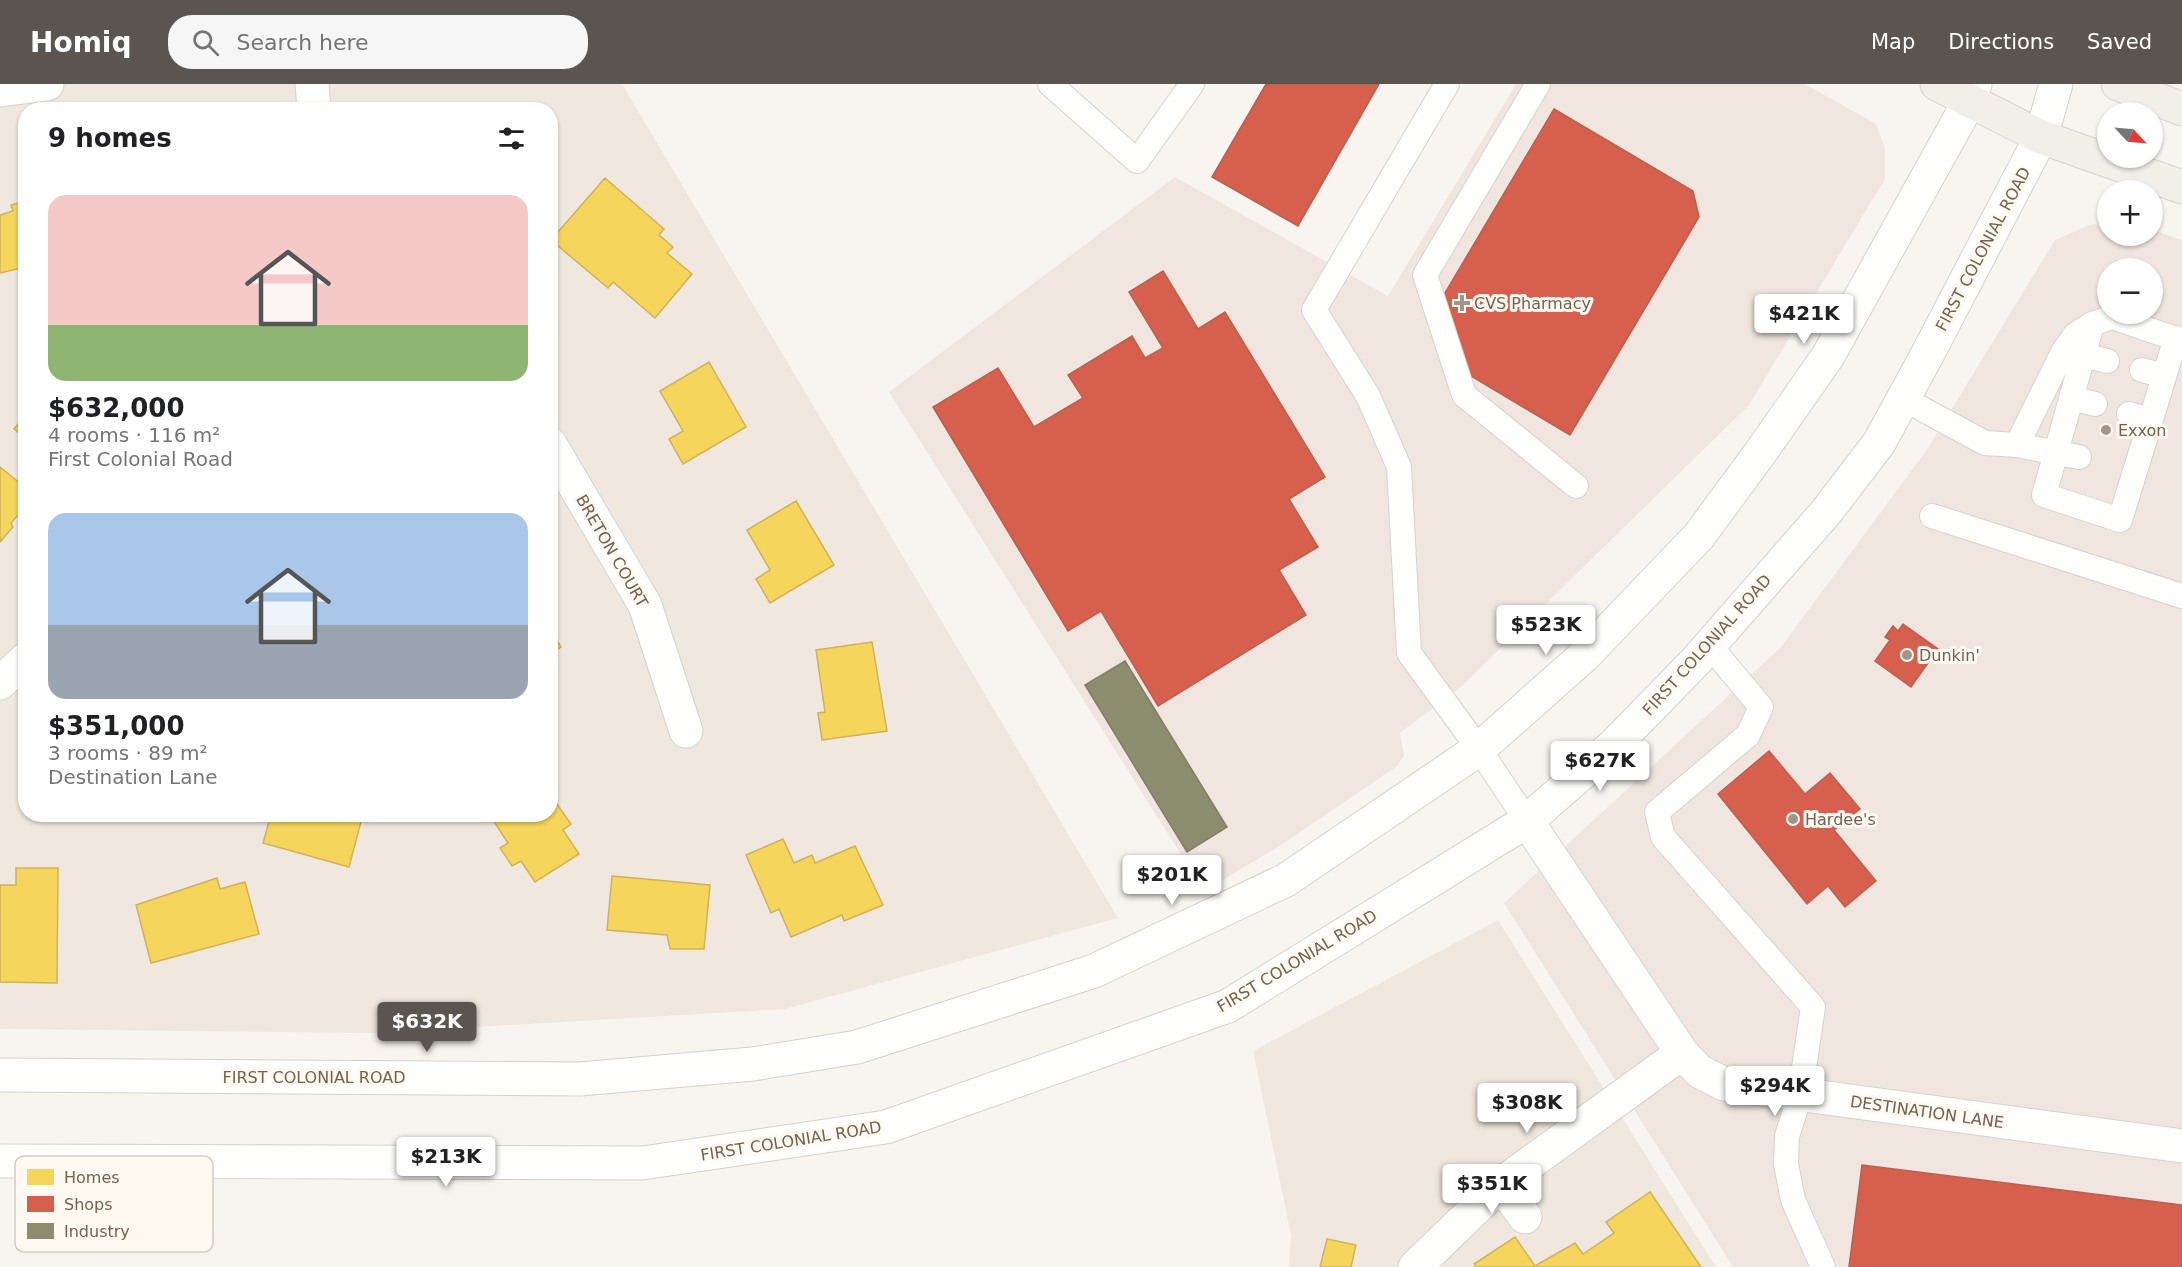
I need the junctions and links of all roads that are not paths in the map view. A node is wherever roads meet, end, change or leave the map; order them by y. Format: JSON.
{"nodes":[{"id":1,"x":47,"y":84,"type":"edge"},
{"id":2,"x":312,"y":84,"type":"edge"},
{"id":3,"x":1050,"y":84,"type":"edge"},
{"id":4,"x":1192,"y":84,"type":"edge"},
{"id":5,"x":1447,"y":84,"type":"edge"},
{"id":6,"x":1538,"y":84,"type":"edge"},
{"id":7,"x":1937,"y":84,"type":"edge"},
{"id":8,"x":2056,"y":84,"type":"edge"},
{"id":9,"x":2118,"y":84,"type":"edge"},
{"id":10,"x":0,"y":90,"type":"edge"},
{"id":11,"x":1972,"y":93,"type":"edge"},
{"id":12,"x":313,"y":102,"type":"edge"},
{"id":13,"x":2182,"y":109,"type":"edge"},
{"id":14,"x":2041,"y":137,"type":"junction"},
{"id":15,"x":2182,"y":188,"type":"edge"},
{"id":16,"x":2092,"y":324,"type":"junction"},
{"id":17,"x":2179,"y":339,"type":"edge"},
{"id":18,"x":2084,"y":355,"type":"junction"},
{"id":19,"x":2107,"y":361,"type":"dead end"},
{"id":20,"x":1902,"y":398,"type":"junction"},
{"id":21,"x":2072,"y":398,"type":"junction"},
{"id":22,"x":2095,"y":404,"type":"dead end"},
{"id":23,"x":2017,"y":445,"type":"junction"},
{"id":24,"x":2068,"y":454,"type":"junction"},
{"id":25,"x":558,"y":458,"type":"edge"},
{"id":26,"x":1576,"y":486,"type":"dead end"},
{"id":27,"x":1932,"y":516,"type":"dead end"},
{"id":28,"x":2182,"y":596,"type":"edge"},
{"id":29,"x":1710,"y":646,"type":"junction"},
{"id":30,"x":686,"y":731,"type":"dead end"},
{"id":31,"x":1479,"y":749,"type":"junction"},
{"id":32,"x":1527,"y":821,"type":"junction"},
{"id":33,"x":1682,"y":1053,"type":"junction"},
{"id":34,"x":0,"y":1075,"type":"edge"},
{"id":35,"x":1800,"y":1095,"type":"junction"},
{"id":36,"x":2182,"y":1146,"type":"edge"},
{"id":37,"x":0,"y":1161,"type":"edge"},
{"id":38,"x":15,"y":1161,"type":"edge"},
{"id":39,"x":213,"y":1162,"type":"edge"},
{"id":40,"x":1501,"y":1184,"type":"junction"},
{"id":41,"x":1525,"y":1217,"type":"dead end"},
{"id":42,"x":1415,"y":1267,"type":"edge"},
{"id":43,"x":1823,"y":1267,"type":"edge"}],
"edges":[{"from":1,"to":10,"type":"main road"},
{"from":2,"to":12,"type":"main road"},
{"from":3,"to":4,"type":"lane"},
{"from":5,"to":31,"type":"lane"},
{"from":6,"to":26,"type":"lane"},
{"from":7,"to":11,"type":"main road"},
{"from":8,"to":14,"type":"main road","name":"FIRST COLONIAL ROAD"},
{"from":9,"to":13,"type":"main road"},
{"from":11,"to":14,"type":"main road"},
{"from":11,"to":31,"type":"main road","name":"FIRST COLONIAL ROAD"},
{"from":14,"to":15,"type":"main road"},
{"from":14,"to":20,"type":"main road","name":"FIRST COLONIAL ROAD"},
{"from":16,"to":17,"type":"lane"},
{"from":16,"to":18,"type":"lane"},
{"from":16,"to":23,"type":"lane"},
{"from":17,"to":24,"type":"lane"},
{"from":18,"to":19,"type":"lane"},
{"from":18,"to":21,"type":"lane"},
{"from":20,"to":23,"type":"lane"},
{"from":20,"to":29,"type":"main road","name":"FIRST COLONIAL ROAD"},
{"from":21,"to":22,"type":"lane"},
{"from":21,"to":24,"type":"lane"},
{"from":23,"to":24,"type":"lane"},
{"from":25,"to":30,"type":"main road","name":"BRETON COURT"},
{"from":27,"to":28,"type":"lane"},
{"from":29,"to":32,"type":"main road","name":"FIRST COLONIAL ROAD"},
{"from":29,"to":35,"type":"lane"},
{"from":31,"to":32,"type":"lane"},
{"from":31,"to":34,"type":"main road","name":"FIRST COLONIAL ROAD"},
{"from":32,"to":33,"type":"main road","name":"DESTINATION LANE"},
{"from":32,"to":39,"type":"main road","name":"FIRST COLONIAL ROAD"},
{"from":33,"to":35,"type":"main road","name":"DESTINATION LANE"},
{"from":33,"to":40,"type":"main road"},
{"from":35,"to":36,"type":"main road","name":"DESTINATION LANE"},
{"from":35,"to":43,"type":"lane"},
{"from":37,"to":38,"type":"main road","name":"FIRST COLONIAL ROAD"},
{"from":40,"to":41,"type":"main road"},
{"from":40,"to":42,"type":"main road"}]}
